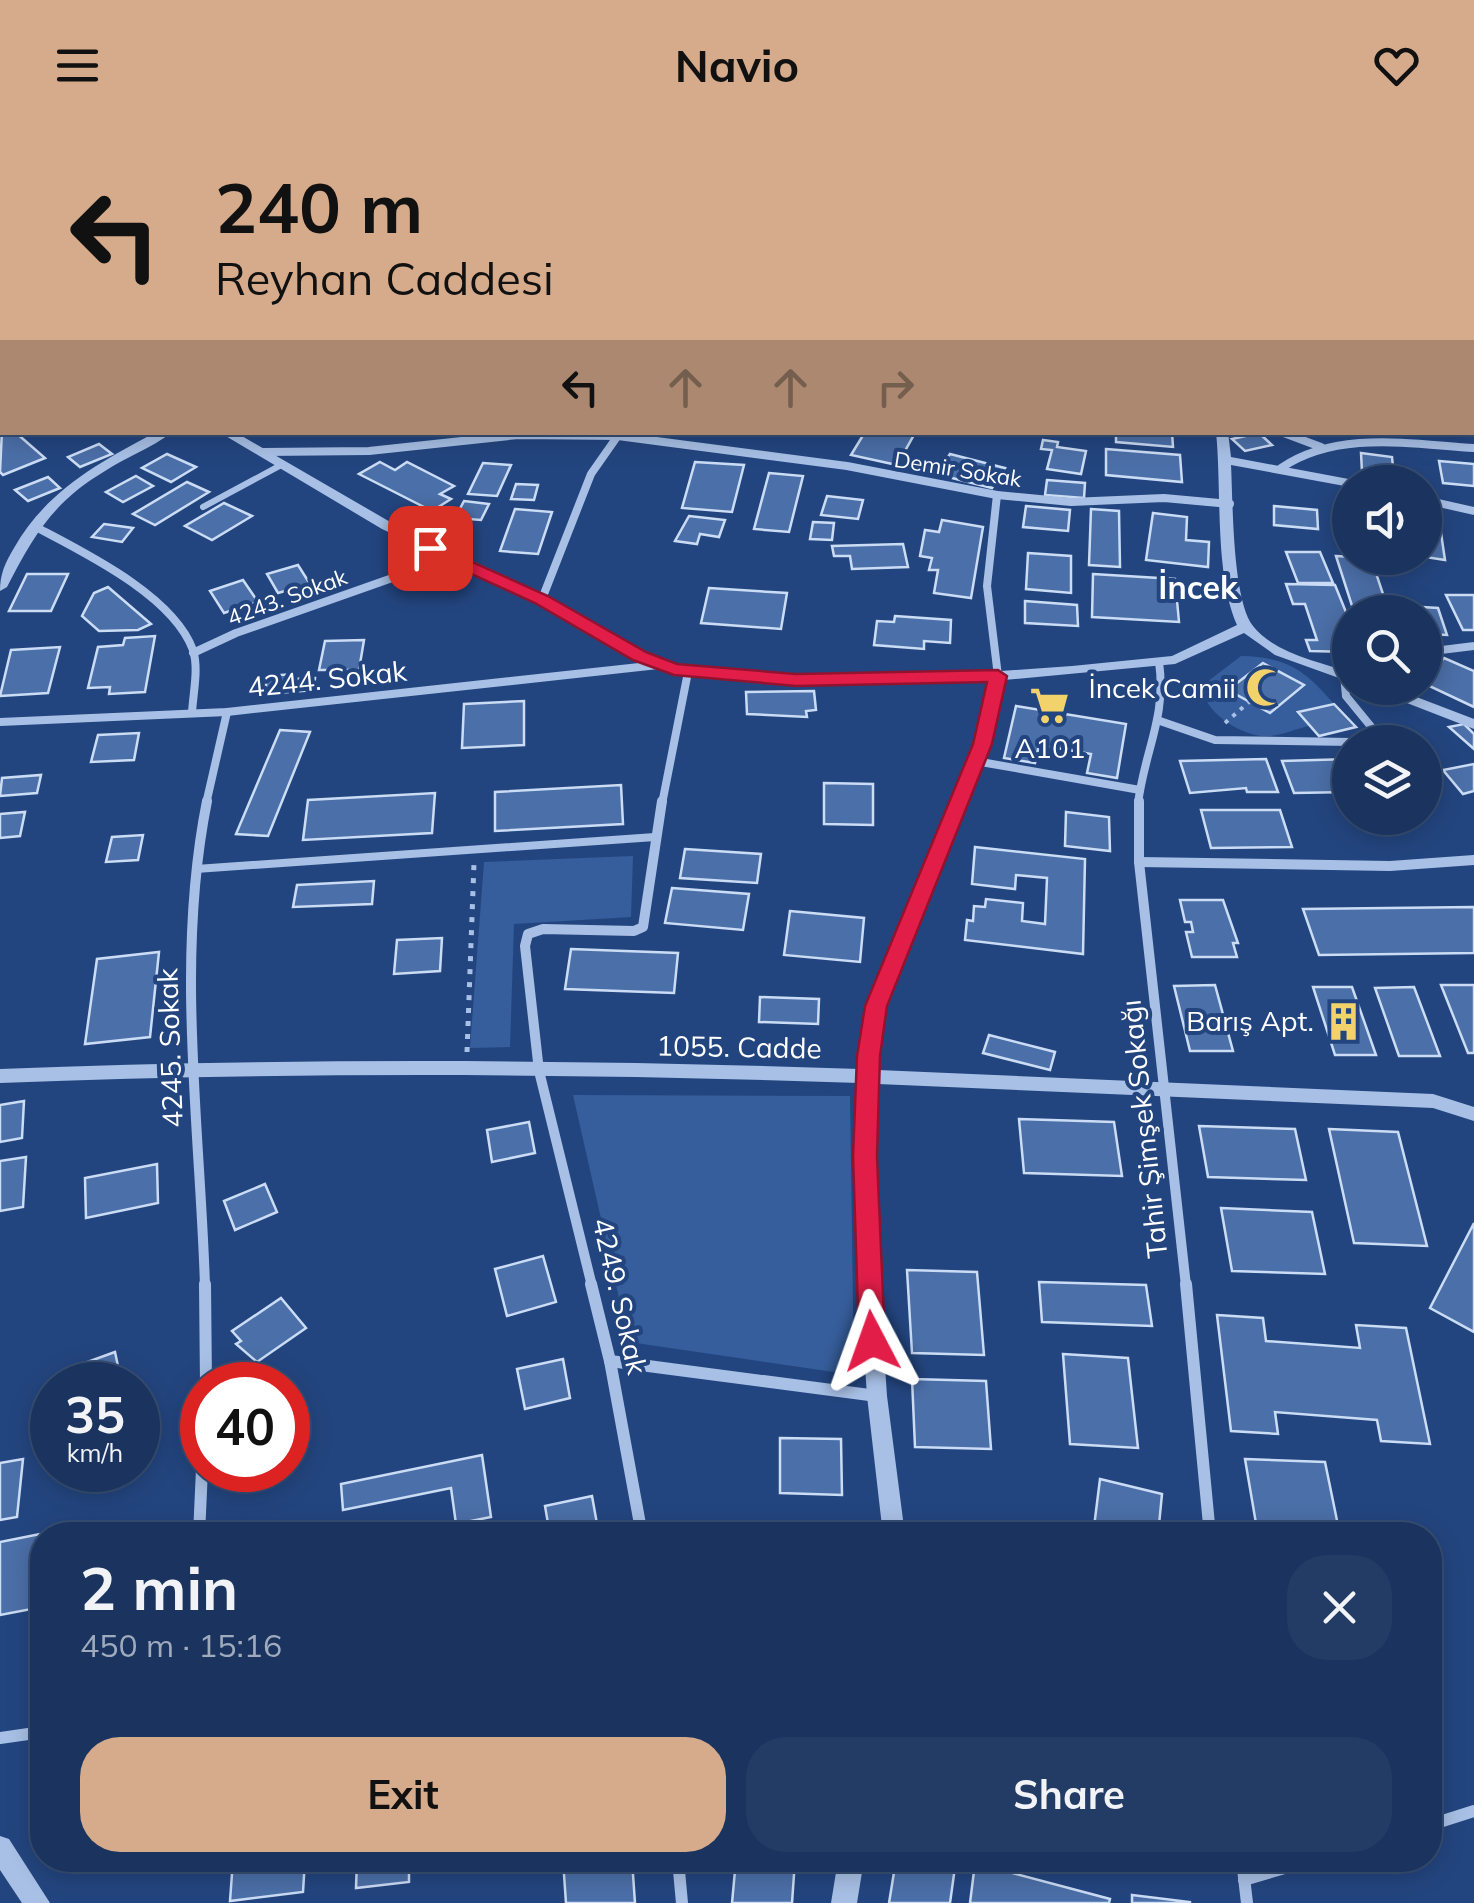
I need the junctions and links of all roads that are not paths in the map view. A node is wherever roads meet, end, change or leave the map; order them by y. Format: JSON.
{"nodes":[{"id":1,"x":161,"y":435,"type":"edge"},
{"id":2,"x":231,"y":435,"type":"edge"},
{"id":3,"x":436,"y":435,"type":"edge"},
{"id":4,"x":518,"y":435,"type":"edge"},
{"id":5,"x":618,"y":435,"type":"edge"},
{"id":6,"x":626,"y":435,"type":"edge"},
{"id":7,"x":1222,"y":435,"type":"edge"},
{"id":8,"x":1289,"y":435,"type":"edge"},
{"id":9,"x":431,"y":443,"type":"junction"},
{"id":10,"x":1322,"y":447,"type":"junction"},
{"id":11,"x":1474,"y":448,"type":"edge"},
{"id":12,"x":263,"y":452,"type":"junction"},
{"id":13,"x":1226,"y":460,"type":"junction"},
{"id":14,"x":282,"y":464,"type":"junction"},
{"id":15,"x":1281,"y":468,"type":"junction"},
{"id":16,"x":1332,"y":479,"type":"edge"},
{"id":17,"x":998,"y":495,"type":"junction"},
{"id":18,"x":1230,"y":504,"type":"junction"},
{"id":19,"x":1442,"y":504,"type":"edge"},
{"id":20,"x":203,"y":508,"type":"dead end"},
{"id":21,"x":1474,"y":511,"type":"edge"},
{"id":22,"x":34,"y":526,"type":"junction"},
{"id":23,"x":449,"y":558,"type":"junction"},
{"id":24,"x":0,"y":587,"type":"edge"},
{"id":25,"x":542,"y":600,"type":"junction"},
{"id":26,"x":1246,"y":626,"type":"junction"},
{"id":27,"x":1474,"y":646,"type":"edge"},
{"id":28,"x":1442,"y":650,"type":"edge"},
{"id":29,"x":194,"y":652,"type":"junction"},
{"id":30,"x":1159,"y":662,"type":"junction"},
{"id":31,"x":658,"y":665,"type":"junction"},
{"id":32,"x":1332,"y":668,"type":"edge"},
{"id":33,"x":688,"y":672,"type":"junction"},
{"id":34,"x":998,"y":676,"type":"junction"},
{"id":35,"x":1353,"y":705,"type":"edge"},
{"id":36,"x":1424,"y":705,"type":"edge"},
{"id":37,"x":227,"y":712,"type":"junction"},
{"id":38,"x":192,"y":713,"type":"junction"},
{"id":39,"x":1160,"y":721,"type":"junction"},
{"id":40,"x":0,"y":722,"type":"edge"},
{"id":41,"x":1474,"y":724,"type":"edge"},
{"id":42,"x":1369,"y":725,"type":"edge"},
{"id":43,"x":1332,"y":742,"type":"edge"},
{"id":44,"x":976,"y":761,"type":"junction"},
{"id":45,"x":1140,"y":790,"type":"junction"},
{"id":46,"x":655,"y":838,"type":"junction"},
{"id":47,"x":1474,"y":860,"type":"edge"},
{"id":48,"x":1140,"y":862,"type":"junction"},
{"id":49,"x":196,"y":869,"type":"junction"},
{"id":50,"x":192,"y":1066,"type":"junction"},
{"id":51,"x":540,"y":1071,"type":"junction"},
{"id":52,"x":0,"y":1076,"type":"edge"},
{"id":53,"x":867,"y":1076,"type":"junction"},
{"id":54,"x":1167,"y":1090,"type":"junction"},
{"id":55,"x":1474,"y":1114,"type":"edge"},
{"id":56,"x":610,"y":1361,"type":"junction"},
{"id":57,"x":206,"y":1362,"type":"edge"},
{"id":58,"x":877,"y":1396,"type":"junction"},
{"id":59,"x":201,"y":1492,"type":"edge"},
{"id":60,"x":200,"y":1522,"type":"edge"},
{"id":61,"x":640,"y":1522,"type":"edge"},
{"id":62,"x":892,"y":1522,"type":"edge"},
{"id":63,"x":1209,"y":1522,"type":"edge"},
{"id":64,"x":30,"y":1734,"type":"edge"},
{"id":65,"x":0,"y":1738,"type":"edge"},
{"id":66,"x":1474,"y":1812,"type":"edge"},
{"id":67,"x":1442,"y":1821,"type":"edge"},
{"id":68,"x":0,"y":1848,"type":"edge"},
{"id":69,"x":679,"y":1872,"type":"edge"},
{"id":70,"x":849,"y":1872,"type":"edge"},
{"id":71,"x":1243,"y":1872,"type":"edge"},
{"id":72,"x":1271,"y":1872,"type":"edge"},
{"id":73,"x":1244,"y":1880,"type":"junction"},
{"id":74,"x":38,"y":1903,"type":"edge"},
{"id":75,"x":682,"y":1903,"type":"edge"},
{"id":76,"x":844,"y":1903,"type":"edge"},
{"id":77,"x":1246,"y":1903,"type":"edge"}],
"edges":[{"from":1,"to":22,"type":"street"},
{"from":2,"to":12,"type":"street"},
{"from":3,"to":9,"type":"street"},
{"from":4,"to":9,"type":"street","name":"Demir Sokak"},
{"from":5,"to":25,"type":"street"},
{"from":6,"to":17,"type":"street","name":"Demir Sokak"},
{"from":7,"to":13,"type":"street"},
{"from":8,"to":10,"type":"street"},
{"from":9,"to":12,"type":"street","name":"Demir Sokak"},
{"from":10,"to":11,"type":"street"},
{"from":10,"to":15,"type":"street"},
{"from":12,"to":14,"type":"street"},
{"from":13,"to":15,"type":"street"},
{"from":13,"to":18,"type":"street"},
{"from":14,"to":20,"type":"lane"},
{"from":14,"to":23,"type":"street"},
{"from":15,"to":16,"type":"street"},
{"from":17,"to":18,"type":"street","name":"Demir Sokak"},
{"from":17,"to":34,"type":"street"},
{"from":18,"to":26,"type":"street"},
{"from":19,"to":21,"type":"street"},
{"from":22,"to":24,"type":"street"},
{"from":22,"to":29,"type":"street"},
{"from":23,"to":25,"type":"street"},
{"from":23,"to":29,"type":"street","name":"4243. Sokak"},
{"from":25,"to":31,"type":"street"},
{"from":26,"to":30,"type":"street"},
{"from":26,"to":32,"type":"street"},
{"from":27,"to":28,"type":"street"},
{"from":29,"to":38,"type":"street"},
{"from":30,"to":34,"type":"street"},
{"from":30,"to":39,"type":"street","name":"Tahir Şimşek Sokağı"},
{"from":31,"to":33,"type":"street"},
{"from":31,"to":37,"type":"street","name":"4244. Sokak"},
{"from":33,"to":34,"type":"street"},
{"from":33,"to":46,"type":"street"},
{"from":34,"to":44,"type":"street"},
{"from":35,"to":42,"type":"street"},
{"from":36,"to":41,"type":"street"},
{"from":37,"to":38,"type":"street","name":"4244. Sokak"},
{"from":37,"to":49,"type":"street","name":"4245. Sokak"},
{"from":38,"to":40,"type":"street","name":"4244. Sokak"},
{"from":39,"to":43,"type":"street"},
{"from":39,"to":45,"type":"street","name":"Tahir Şimşek Sokağı"},
{"from":44,"to":45,"type":"street"},
{"from":44,"to":53,"type":"street"},
{"from":45,"to":48,"type":"street","name":"Tahir Şimşek Sokağı"},
{"from":46,"to":49,"type":"lane"},
{"from":46,"to":51,"type":"street","name":"4249. Sokak"},
{"from":47,"to":48,"type":"street"},
{"from":48,"to":54,"type":"street","name":"Tahir Şimşek Sokağı"},
{"from":49,"to":50,"type":"street","name":"4245. Sokak"},
{"from":50,"to":51,"type":"street","name":"1055. Cadde"},
{"from":50,"to":52,"type":"street","name":"1055. Cadde"},
{"from":50,"to":57,"type":"street","name":"4245. Sokak"},
{"from":51,"to":53,"type":"street","name":"1055. Cadde"},
{"from":51,"to":56,"type":"street","name":"4249. Sokak"},
{"from":53,"to":54,"type":"street","name":"1055. Cadde"},
{"from":53,"to":58,"type":"street"},
{"from":54,"to":55,"type":"street","name":"1055. Cadde"},
{"from":54,"to":63,"type":"street","name":"Tahir Şimşek Sokağı"},
{"from":56,"to":58,"type":"street"},
{"from":56,"to":61,"type":"street","name":"4249. Sokak"},
{"from":58,"to":62,"type":"street"},
{"from":59,"to":60,"type":"street"},
{"from":64,"to":65,"type":"street"},
{"from":66,"to":67,"type":"street"},
{"from":68,"to":74,"type":"street"},
{"from":69,"to":75,"type":"street"},
{"from":70,"to":76,"type":"street"},
{"from":71,"to":73,"type":"street"},
{"from":72,"to":73,"type":"street"},
{"from":73,"to":77,"type":"street"}]}
